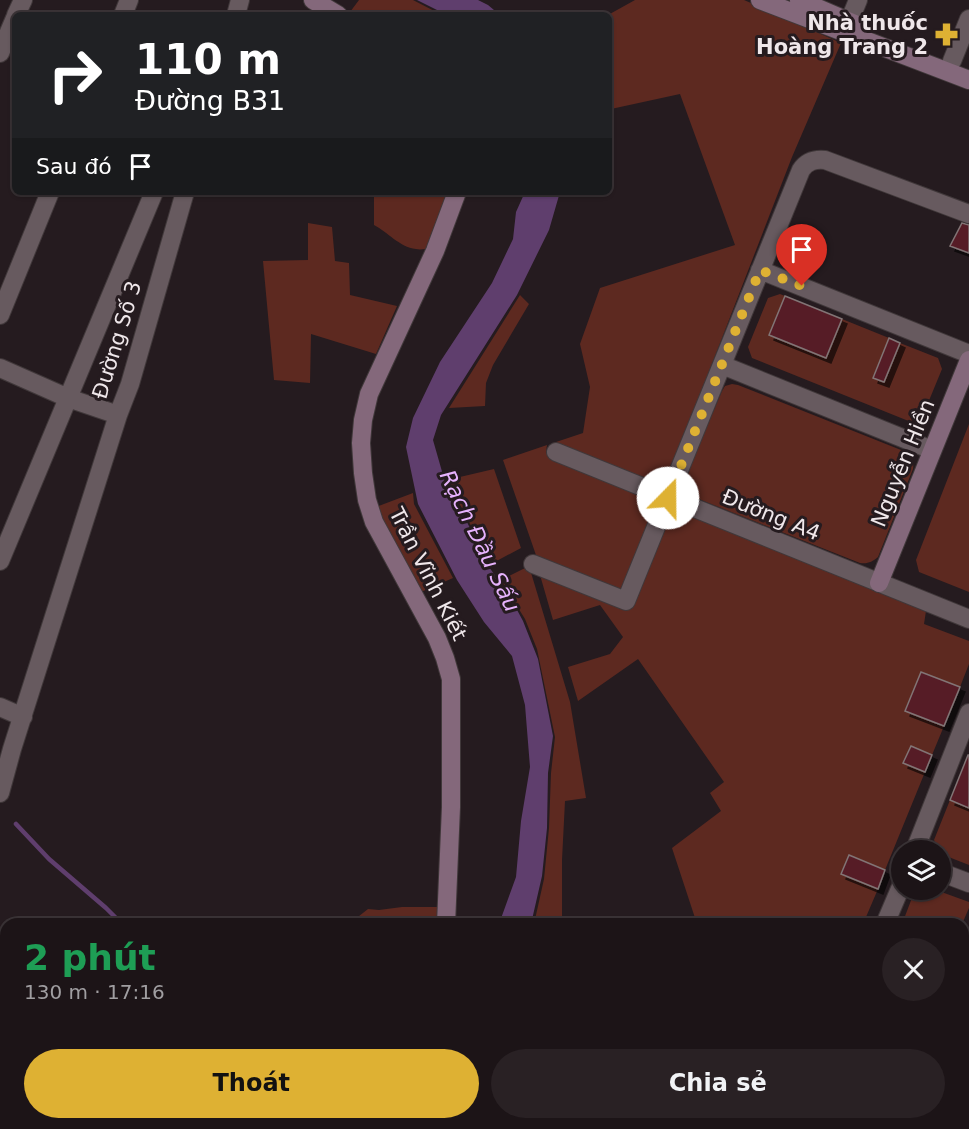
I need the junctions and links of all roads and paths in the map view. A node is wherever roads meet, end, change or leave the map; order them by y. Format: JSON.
{"nodes":[{"id":1,"x":313,"y":0,"type":"edge"},
{"id":2,"x":760,"y":0,"type":"edge"},
{"id":3,"x":799,"y":0,"type":"edge"},
{"id":4,"x":858,"y":0,"type":"edge"},
{"id":5,"x":333,"y":12,"type":"edge"},
{"id":6,"x":969,"y":19,"type":"edge"},
{"id":7,"x":849,"y":22,"type":"junction"},
{"id":8,"x":12,"y":25,"type":"edge"},
{"id":9,"x":0,"y":53,"type":"edge"},
{"id":10,"x":952,"y":61,"type":"junction"},
{"id":11,"x":969,"y":68,"type":"edge"},
{"id":12,"x":969,"y":80,"type":"edge"},
{"id":13,"x":49,"y":195,"type":"edge"},
{"id":14,"x":153,"y":195,"type":"edge"},
{"id":15,"x":184,"y":195,"type":"edge"},
{"id":16,"x":456,"y":195,"type":"edge"},
{"id":17,"x":969,"y":214,"type":"edge"},
{"id":18,"x":760,"y":270,"type":"junction"},
{"id":19,"x":0,"y":315,"type":"edge"},
{"id":20,"x":969,"y":354,"type":"edge"},
{"id":21,"x":969,"y":360,"type":"edge"},
{"id":22,"x":722,"y":364,"type":"junction"},
{"id":23,"x":0,"y":368,"type":"edge"},
{"id":24,"x":69,"y":398,"type":"junction"},
{"id":25,"x":118,"y":415,"type":"junction"},
{"id":26,"x":932,"y":450,"type":"junction"},
{"id":27,"x":556,"y":452,"type":"dead end"},
{"id":28,"x":668,"y":498,"type":"junction"},
{"id":29,"x":0,"y":561,"type":"edge"},
{"id":30,"x":533,"y":564,"type":"dead end"},
{"id":31,"x":879,"y":583,"type":"junction"},
{"id":32,"x":969,"y":619,"type":"edge"},
{"id":33,"x":0,"y":707,"type":"edge"},
{"id":34,"x":969,"y":713,"type":"edge"},
{"id":35,"x":23,"y":717,"type":"junction"},
{"id":36,"x":6,"y":744,"type":"edge"},
{"id":37,"x":962,"y":750,"type":"edge"},
{"id":38,"x":0,"y":793,"type":"edge"},
{"id":39,"x":920,"y":840,"type":"edge"},
{"id":40,"x":951,"y":876,"type":"edge"},
{"id":41,"x":969,"y":883,"type":"edge"},
{"id":42,"x":895,"y":900,"type":"edge"},
{"id":43,"x":447,"y":918,"type":"edge"},
{"id":44,"x":888,"y":918,"type":"edge"}],
"edges":[{"from":1,"to":5,"type":"street"},
{"from":2,"to":12,"type":"street"},
{"from":3,"to":7,"type":"street"},
{"from":4,"to":7,"type":"street"},
{"from":6,"to":10,"type":"street"},
{"from":7,"to":10,"type":"street"},
{"from":8,"to":9,"type":"street"},
{"from":10,"to":11,"type":"street"},
{"from":13,"to":19,"type":"street"},
{"from":14,"to":24,"type":"street"},
{"from":15,"to":25,"type":"street","name":"Đường Số 3"},
{"from":16,"to":43,"type":"street","name":"Trần Vĩnh Kiết"},
{"from":17,"to":18,"type":"street"},
{"from":18,"to":20,"type":"street"},
{"from":18,"to":22,"type":"street"},
{"from":21,"to":26,"type":"street","name":"Nguyễn Hiền"},
{"from":22,"to":26,"type":"street"},
{"from":22,"to":28,"type":"street"},
{"from":23,"to":24,"type":"street","name":"Đường Số 3"},
{"from":24,"to":25,"type":"street","name":"Đường Số 3"},
{"from":24,"to":29,"type":"street"},
{"from":25,"to":35,"type":"street"},
{"from":26,"to":31,"type":"street","name":"Nguyễn Hiền"},
{"from":27,"to":28,"type":"street","name":"Đường A4"},
{"from":28,"to":30,"type":"street"},
{"from":28,"to":31,"type":"street","name":"Đường A4"},
{"from":31,"to":32,"type":"street","name":"Đường A4"},
{"from":33,"to":35,"type":"street"},
{"from":34,"to":37,"type":"street"},
{"from":35,"to":36,"type":"street"},
{"from":36,"to":38,"type":"street"},
{"from":37,"to":39,"type":"street"},
{"from":40,"to":41,"type":"street"},
{"from":42,"to":44,"type":"street"}]}
